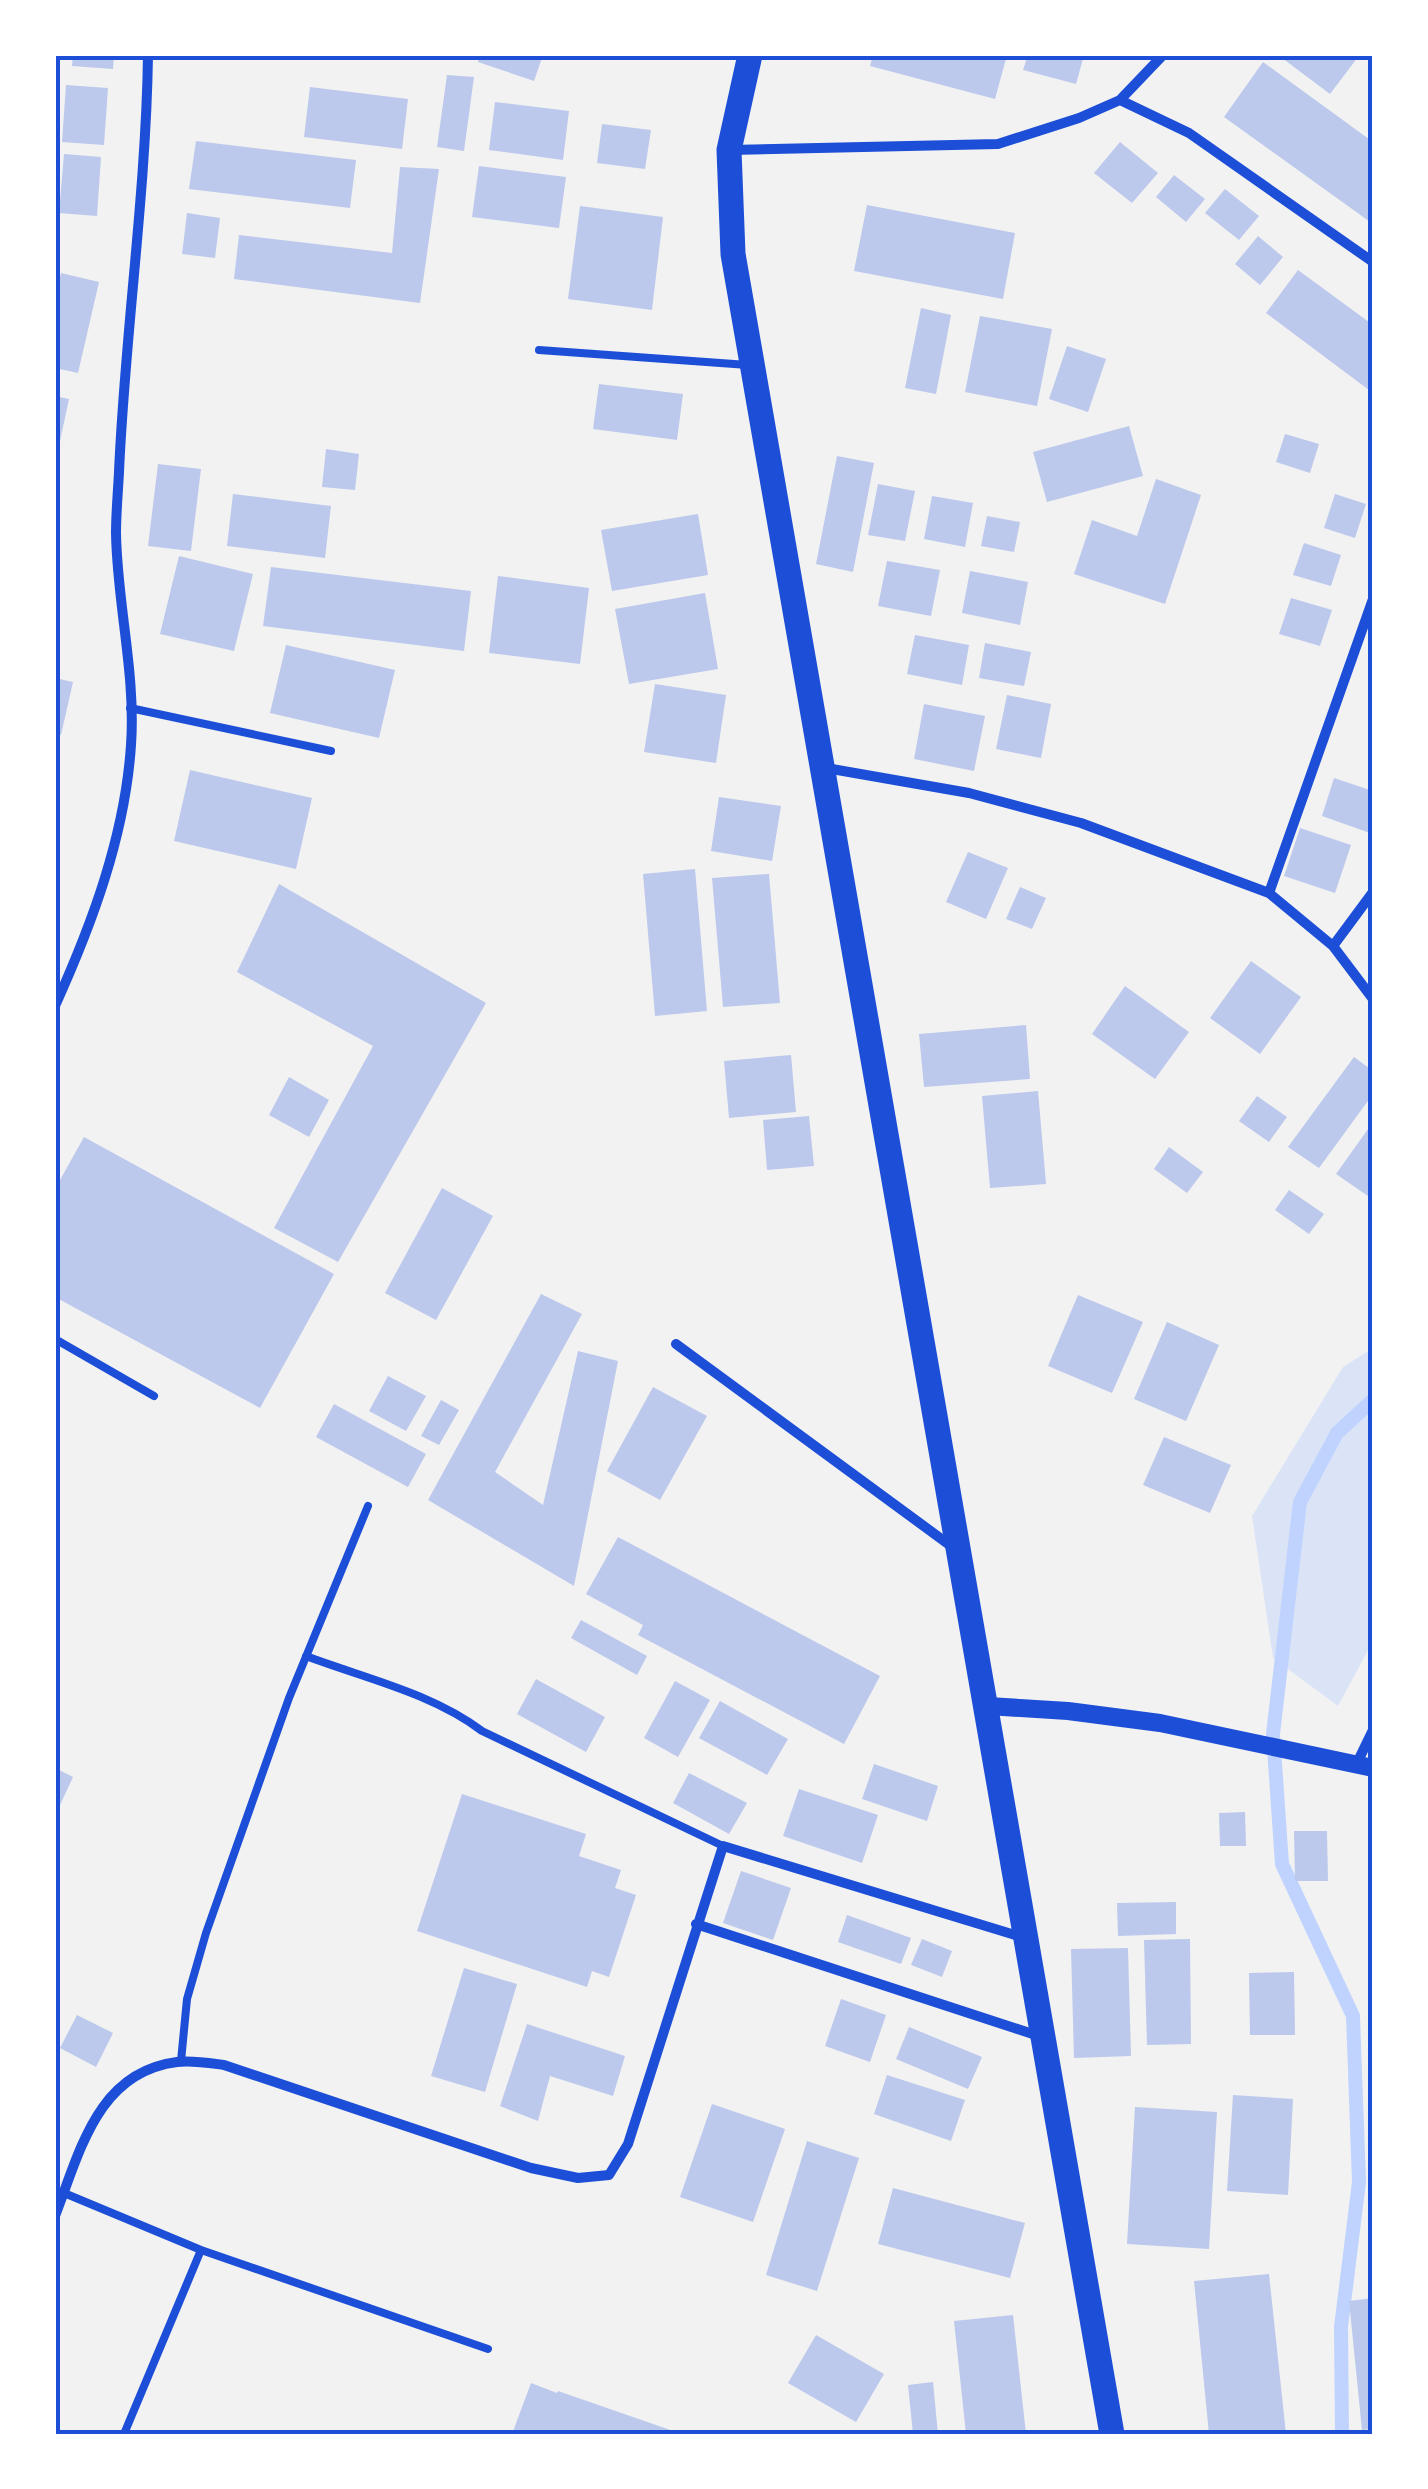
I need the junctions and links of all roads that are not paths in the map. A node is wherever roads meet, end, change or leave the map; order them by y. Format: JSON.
{"nodes":[{"id":1,"x":148,"y":55,"type":"edge"},
{"id":2,"x":750,"y":55,"type":"edge"},
{"id":3,"x":1164,"y":55,"type":"edge"},
{"id":4,"x":1120,"y":100,"type":"junction"},
{"id":5,"x":729,"y":150,"type":"junction"},
{"id":6,"x":1373,"y":262,"type":"edge"},
{"id":7,"x":539,"y":350,"type":"dead end"},
{"id":8,"x":752,"y":366,"type":"junction"},
{"id":9,"x":1373,"y":599,"type":"edge"},
{"id":10,"x":130,"y":708,"type":"junction"},
{"id":11,"x":331,"y":751,"type":"dead end"},
{"id":12,"x":820,"y":766,"type":"junction"},
{"id":13,"x":1269,"y":892,"type":"junction"},
{"id":14,"x":1373,"y":892,"type":"edge"},
{"id":15,"x":1333,"y":946,"type":"junction"},
{"id":16,"x":1373,"y":998,"type":"edge"},
{"id":17,"x":55,"y":1006,"type":"edge"},
{"id":18,"x":55,"y":1340,"type":"edge"},
{"id":19,"x":676,"y":1344,"type":"dead end"},
{"id":20,"x":154,"y":1396,"type":"dead end"},
{"id":21,"x":368,"y":1506,"type":"dead end"},
{"id":22,"x":956,"y":1550,"type":"junction"},
{"id":23,"x":306,"y":1656,"type":"junction"},
{"id":24,"x":988,"y":1706,"type":"junction"},
{"id":25,"x":1373,"y":1730,"type":"edge"},
{"id":26,"x":1365,"y":1766,"type":"edge"},
{"id":27,"x":723,"y":1846,"type":"junction"},
{"id":28,"x":696,"y":1924,"type":"junction"},
{"id":29,"x":1026,"y":1938,"type":"junction"},
{"id":30,"x":1042,"y":2037,"type":"junction"},
{"id":31,"x":181,"y":2061,"type":"junction"},
{"id":32,"x":64,"y":2193,"type":"junction"},
{"id":33,"x":55,"y":2216,"type":"edge"},
{"id":34,"x":201,"y":2250,"type":"junction"},
{"id":35,"x":488,"y":2349,"type":"dead end"},
{"id":36,"x":124,"y":2434,"type":"edge"},
{"id":37,"x":1112,"y":2434,"type":"edge"}],
"edges":[{"from":1,"to":10,"type":"street"},
{"from":2,"to":5,"type":"main road"},
{"from":3,"to":4,"type":"street"},
{"from":4,"to":5,"type":"street"},
{"from":4,"to":6,"type":"street"},
{"from":5,"to":8,"type":"main road"},
{"from":7,"to":8,"type":"lane"},
{"from":8,"to":12,"type":"main road"},
{"from":9,"to":13,"type":"street"},
{"from":10,"to":11,"type":"lane"},
{"from":10,"to":17,"type":"street"},
{"from":12,"to":13,"type":"street"},
{"from":12,"to":22,"type":"main road"},
{"from":13,"to":15,"type":"street"},
{"from":14,"to":15,"type":"street"},
{"from":15,"to":16,"type":"street"},
{"from":18,"to":20,"type":"lane"},
{"from":19,"to":22,"type":"street"},
{"from":21,"to":23,"type":"lane"},
{"from":22,"to":24,"type":"main road"},
{"from":23,"to":27,"type":"lane"},
{"from":23,"to":31,"type":"lane"},
{"from":24,"to":26,"type":"street"},
{"from":24,"to":29,"type":"main road"},
{"from":25,"to":26,"type":"street"},
{"from":27,"to":28,"type":"street"},
{"from":27,"to":29,"type":"street"},
{"from":28,"to":30,"type":"street"},
{"from":28,"to":31,"type":"street"},
{"from":29,"to":30,"type":"main road"},
{"from":30,"to":37,"type":"main road"},
{"from":31,"to":32,"type":"street"},
{"from":32,"to":33,"type":"street"},
{"from":32,"to":34,"type":"lane"},
{"from":34,"to":35,"type":"lane"},
{"from":34,"to":36,"type":"lane"}]}
